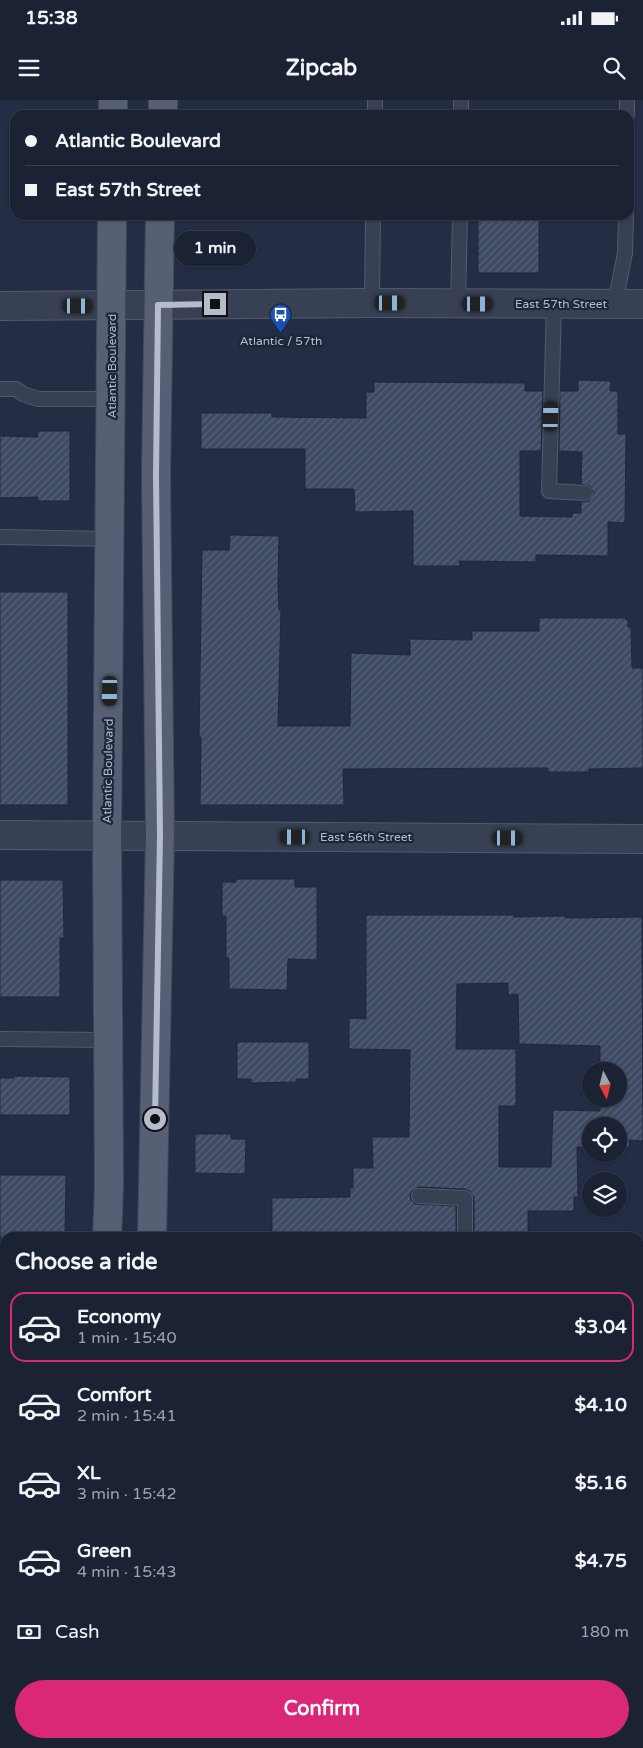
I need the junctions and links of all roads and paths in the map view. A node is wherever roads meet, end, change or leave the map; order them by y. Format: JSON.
{"nodes":[{"id":1,"x":112,"y":220,"type":"edge"},
{"id":2,"x":160,"y":220,"type":"edge"},
{"id":3,"x":373,"y":220,"type":"edge"},
{"id":4,"x":460,"y":220,"type":"edge"},
{"id":5,"x":626,"y":220,"type":"edge"},
{"id":6,"x":372,"y":303,"type":"junction"},
{"id":7,"x":458,"y":304,"type":"junction"},
{"id":8,"x":554,"y":304,"type":"junction"},
{"id":9,"x":615,"y":304,"type":"junction"},
{"id":10,"x":643,"y":304,"type":"edge"},
{"id":11,"x":158,"y":305,"type":"junction"},
{"id":12,"x":0,"y":306,"type":"edge"},
{"id":13,"x":112,"y":306,"type":"junction"},
{"id":14,"x":0,"y":389,"type":"edge"},
{"id":15,"x":112,"y":399,"type":"junction"},
{"id":16,"x":585,"y":493,"type":"dead end"},
{"id":17,"x":0,"y":537,"type":"edge"},
{"id":18,"x":111,"y":539,"type":"junction"},
{"id":19,"x":0,"y":835,"type":"edge"},
{"id":20,"x":107,"y":836,"type":"junction"},
{"id":21,"x":160,"y":836,"type":"junction"},
{"id":22,"x":643,"y":839,"type":"edge"},
{"id":23,"x":0,"y":1039,"type":"edge"},
{"id":24,"x":108,"y":1040,"type":"junction"},
{"id":25,"x":419,"y":1196,"type":"dead end"},
{"id":26,"x":107,"y":1232,"type":"edge"},
{"id":27,"x":152,"y":1232,"type":"edge"},
{"id":28,"x":465,"y":1232,"type":"edge"}],
"edges":[{"from":1,"to":13,"type":"main road","name":"Atlantic Boulevard"},
{"from":2,"to":11,"type":"main road"},
{"from":3,"to":6,"type":"lane"},
{"from":4,"to":7,"type":"lane"},
{"from":5,"to":9,"type":"lane"},
{"from":6,"to":7,"type":"street","name":"East 57th Street"},
{"from":6,"to":11,"type":"street","name":"East 57th Street"},
{"from":7,"to":8,"type":"street","name":"East 57th Street"},
{"from":8,"to":9,"type":"street","name":"East 57th Street"},
{"from":8,"to":16,"type":"lane"},
{"from":9,"to":10,"type":"street","name":"East 57th Street"},
{"from":11,"to":13,"type":"street","name":"East 57th Street"},
{"from":11,"to":21,"type":"main road"},
{"from":12,"to":13,"type":"street","name":"East 57th Street"},
{"from":13,"to":15,"type":"main road","name":"Atlantic Boulevard"},
{"from":14,"to":15,"type":"lane"},
{"from":15,"to":18,"type":"main road","name":"Atlantic Boulevard"},
{"from":17,"to":18,"type":"lane"},
{"from":18,"to":20,"type":"main road","name":"Atlantic Boulevard"},
{"from":19,"to":20,"type":"street","name":"East 56th Street"},
{"from":20,"to":21,"type":"street","name":"East 56th Street"},
{"from":20,"to":24,"type":"main road","name":"Atlantic Boulevard"},
{"from":21,"to":22,"type":"street","name":"East 56th Street"},
{"from":21,"to":27,"type":"main road"},
{"from":23,"to":24,"type":"lane"},
{"from":24,"to":26,"type":"main road","name":"Atlantic Boulevard"},
{"from":25,"to":28,"type":"lane"}]}
